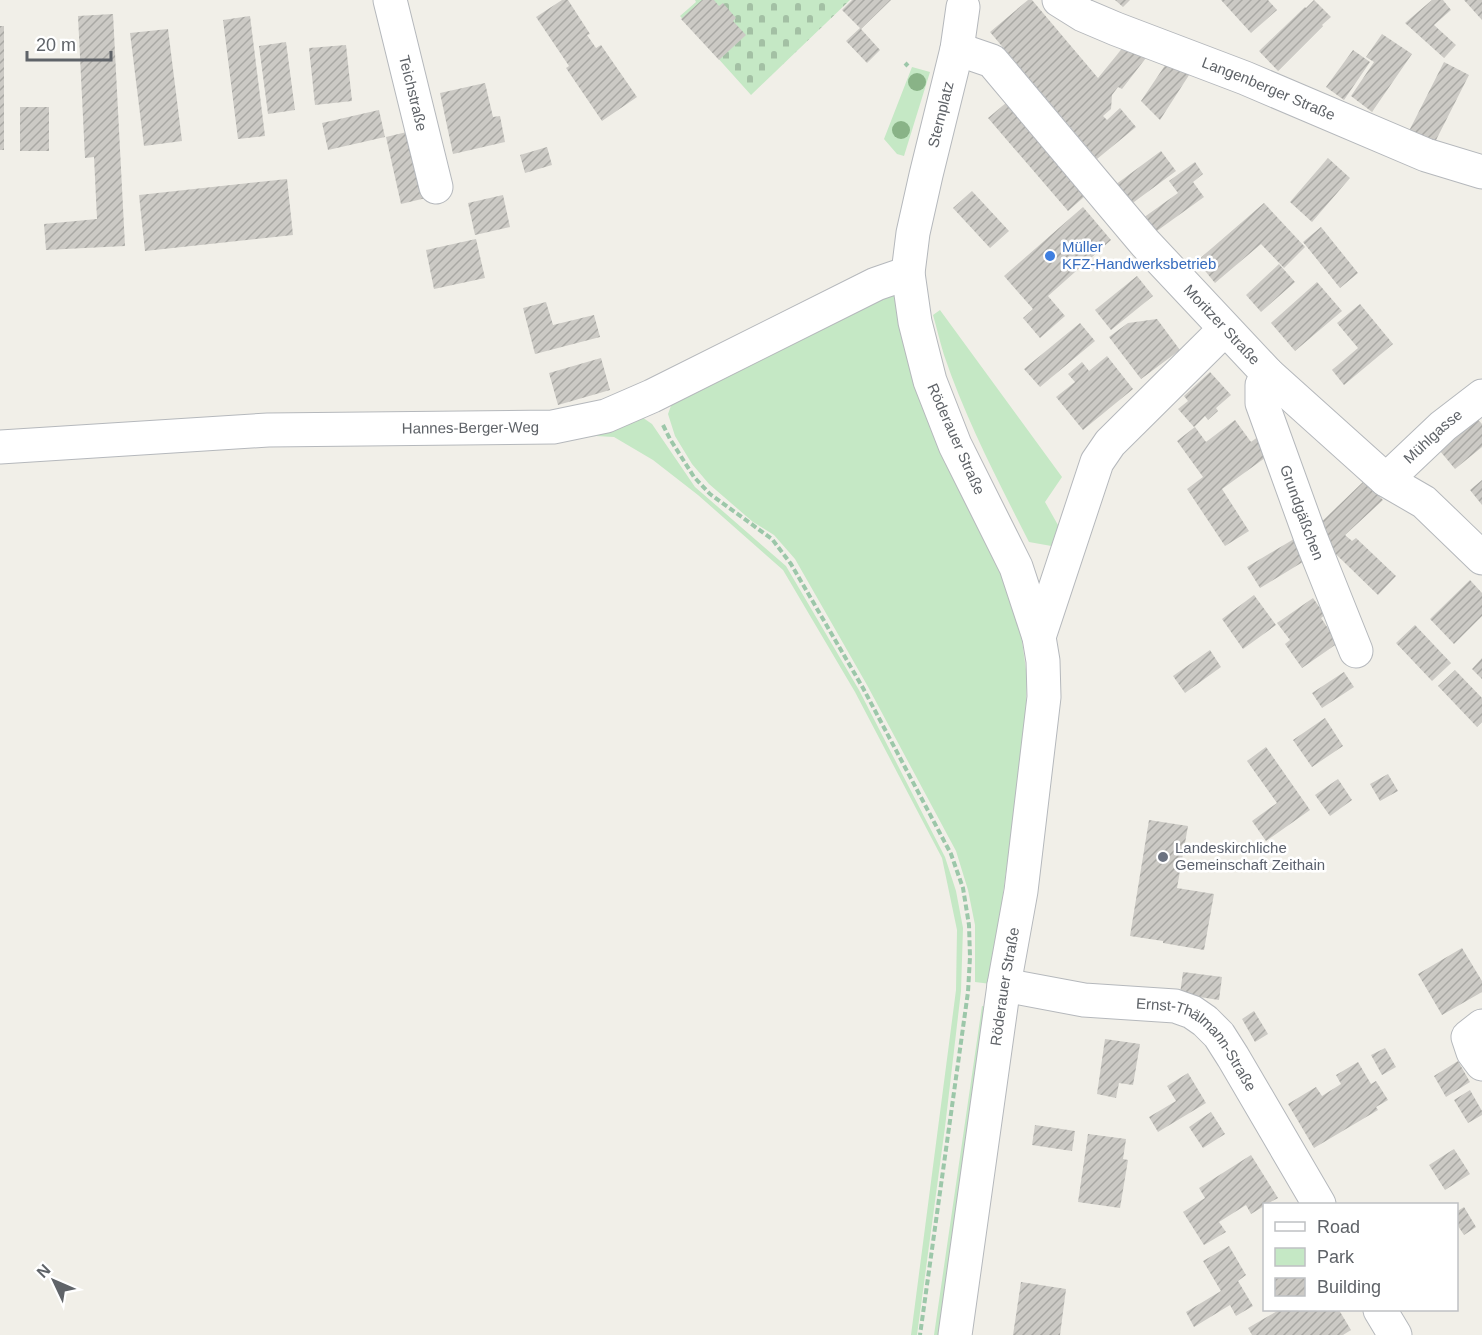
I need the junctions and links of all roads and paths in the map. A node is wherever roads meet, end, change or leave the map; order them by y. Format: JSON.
{"nodes":[{"id":1,"x":390,"y":0,"type":"edge"},
{"id":2,"x":1059,"y":0,"type":"edge"},
{"id":3,"x":963,"y":2,"type":"edge"},
{"id":4,"x":957,"y":49,"type":"junction"},
{"id":5,"x":1482,"y":172,"type":"edge"},
{"id":6,"x":436,"y":187,"type":"dead end"},
{"id":7,"x":914,"y":233,"type":"joint"},
{"id":8,"x":908,"y":273,"type":"junction"},
{"id":9,"x":1226,"y":329,"type":"junction"},
{"id":10,"x":1268,"y":374,"type":"junction"},
{"id":11,"x":652,"y":396,"type":"junction"},
{"id":12,"x":1482,"y":396,"type":"edge"},
{"id":13,"x":0,"y":447,"type":"edge"},
{"id":14,"x":1386,"y":480,"type":"junction"},
{"id":15,"x":1482,"y":558,"type":"edge"},
{"id":16,"x":1039,"y":637,"type":"junction"},
{"id":17,"x":1356,"y":651,"type":"dead end"},
{"id":18,"x":1005,"y":985,"type":"junction"},
{"id":19,"x":1482,"y":1026,"type":"edge"},
{"id":20,"x":1482,"y":1064,"type":"edge"},
{"id":21,"x":1318,"y":1203,"type":"edge"},
{"id":22,"x":1381,"y":1311,"type":"edge"},
{"id":23,"x":920,"y":1335,"type":"edge"},
{"id":24,"x":955,"y":1335,"type":"edge"},
{"id":25,"x":1395,"y":1335,"type":"edge"}],
"edges":[{"from":1,"to":6,"type":"street","name":"Teichstraße"},
{"from":2,"to":5,"type":"street","name":"Langenberger Straße"},
{"from":3,"to":4,"type":"street","name":"Sternplatz"},
{"from":4,"to":7,"type":"street","name":"Sternplatz"},
{"from":4,"to":9,"type":"street","name":"Moritzer Straße"},
{"from":7,"to":8,"type":"street","name":"Röderauer Straße"},
{"from":8,"to":11,"type":"street","name":"Hannes-Berger-Weg"},
{"from":8,"to":16,"type":"street","name":"Röderauer Straße"},
{"from":9,"to":10,"type":"street","name":"Moritzer Straße"},
{"from":9,"to":16,"type":"street","name":"Röderauer Straße"},
{"from":10,"to":14,"type":"street","name":"Moritzer Straße"},
{"from":10,"to":17,"type":"street","name":"Grundgäßchen"},
{"from":11,"to":13,"type":"street","name":"Hannes-Berger-Weg"},
{"from":11,"to":23,"type":"path"},
{"from":12,"to":14,"type":"street","name":"Mühlgasse"},
{"from":14,"to":15,"type":"street","name":"Moritzer Straße"},
{"from":16,"to":18,"type":"street","name":"Röderauer Straße"},
{"from":18,"to":21,"type":"street","name":"Ernst-Thälmann-Straße"},
{"from":18,"to":24,"type":"street","name":"Röderauer Straße"},
{"from":19,"to":20,"type":"street"},
{"from":22,"to":25,"type":"street"}]}
